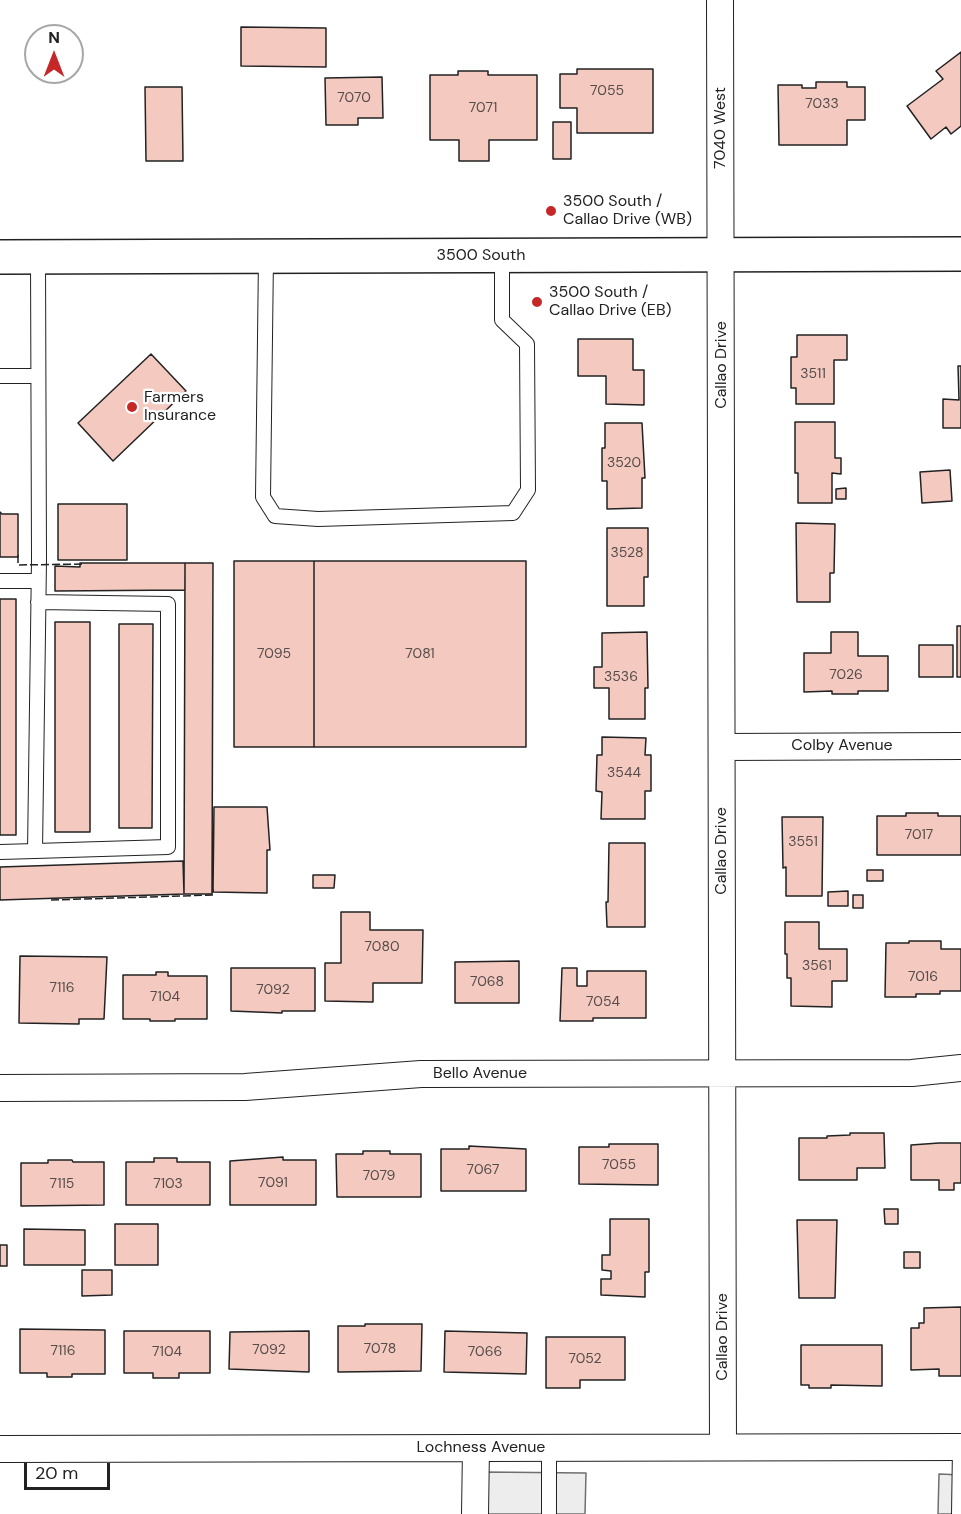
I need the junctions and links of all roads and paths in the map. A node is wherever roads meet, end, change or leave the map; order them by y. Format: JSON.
{"nodes":[{"id":1,"x":720,"y":0,"type":"edge"},
{"id":2,"x":961,"y":254,"type":"edge"},
{"id":3,"x":722,"y":255,"type":"junction"},
{"id":4,"x":266,"y":256,"type":"junction"},
{"id":5,"x":502,"y":256,"type":"junction"},
{"id":6,"x":0,"y":257,"type":"edge"},
{"id":7,"x":38,"y":257,"type":"junction"},
{"id":8,"x":0,"y":376,"type":"edge"},
{"id":9,"x":38,"y":376,"type":"junction"},
{"id":10,"x":0,"y":581,"type":"edge"},
{"id":11,"x":38,"y":581,"type":"junction"},
{"id":12,"x":38,"y":602,"type":"junction"},
{"id":13,"x":961,"y":746,"type":"edge"},
{"id":14,"x":722,"y":747,"type":"junction"},
{"id":15,"x":35,"y":851,"type":"junction"},
{"id":16,"x":0,"y":852,"type":"edge"},
{"id":17,"x":961,"y":1068,"type":"edge"},
{"id":18,"x":723,"y":1074,"type":"junction"},
{"id":19,"x":0,"y":1089,"type":"edge"},
{"id":20,"x":723,"y":1447,"type":"junction"},
{"id":21,"x":960,"y":1447,"type":"edge"},
{"id":22,"x":476,"y":1448,"type":"junction"},
{"id":23,"x":549,"y":1448,"type":"junction"},
{"id":24,"x":0,"y":1449,"type":"edge"},
{"id":25,"x":475,"y":1514,"type":"edge"},
{"id":26,"x":549,"y":1514,"type":"edge"},
{"id":27,"x":959,"y":1514,"type":"edge"}],
"edges":[{"from":1,"to":3,"type":"street","name":"7040 West"},
{"from":2,"to":3,"type":"main road","name":"3500 South"},
{"from":3,"to":5,"type":"main road","name":"3500 South"},
{"from":3,"to":14,"type":"street","name":"Callao Drive"},
{"from":4,"to":5,"type":"main road","name":"3500 South"},
{"from":4,"to":5,"type":"lane"},
{"from":4,"to":7,"type":"main road","name":"3500 South"},
{"from":6,"to":7,"type":"main road","name":"3500 South"},
{"from":7,"to":9,"type":"lane"},
{"from":8,"to":9,"type":"lane"},
{"from":9,"to":11,"type":"lane"},
{"from":10,"to":11,"type":"lane"},
{"from":11,"to":12,"type":"lane"},
{"from":12,"to":15,"type":"lane"},
{"from":12,"to":15,"type":"lane"},
{"from":13,"to":14,"type":"street","name":"Colby Avenue"},
{"from":14,"to":18,"type":"street","name":"Callao Drive"},
{"from":15,"to":16,"type":"lane"},
{"from":17,"to":18,"type":"street","name":"Bello Avenue"},
{"from":18,"to":19,"type":"street","name":"Bello Avenue"},
{"from":18,"to":20,"type":"street","name":"Callao Drive"},
{"from":20,"to":21,"type":"street","name":"Lochness Avenue"},
{"from":20,"to":23,"type":"street","name":"Lochness Avenue"},
{"from":21,"to":27,"type":"lane"},
{"from":22,"to":23,"type":"street","name":"Lochness Avenue"},
{"from":22,"to":24,"type":"street","name":"Lochness Avenue"},
{"from":22,"to":25,"type":"street"},
{"from":23,"to":26,"type":"lane"}]}
